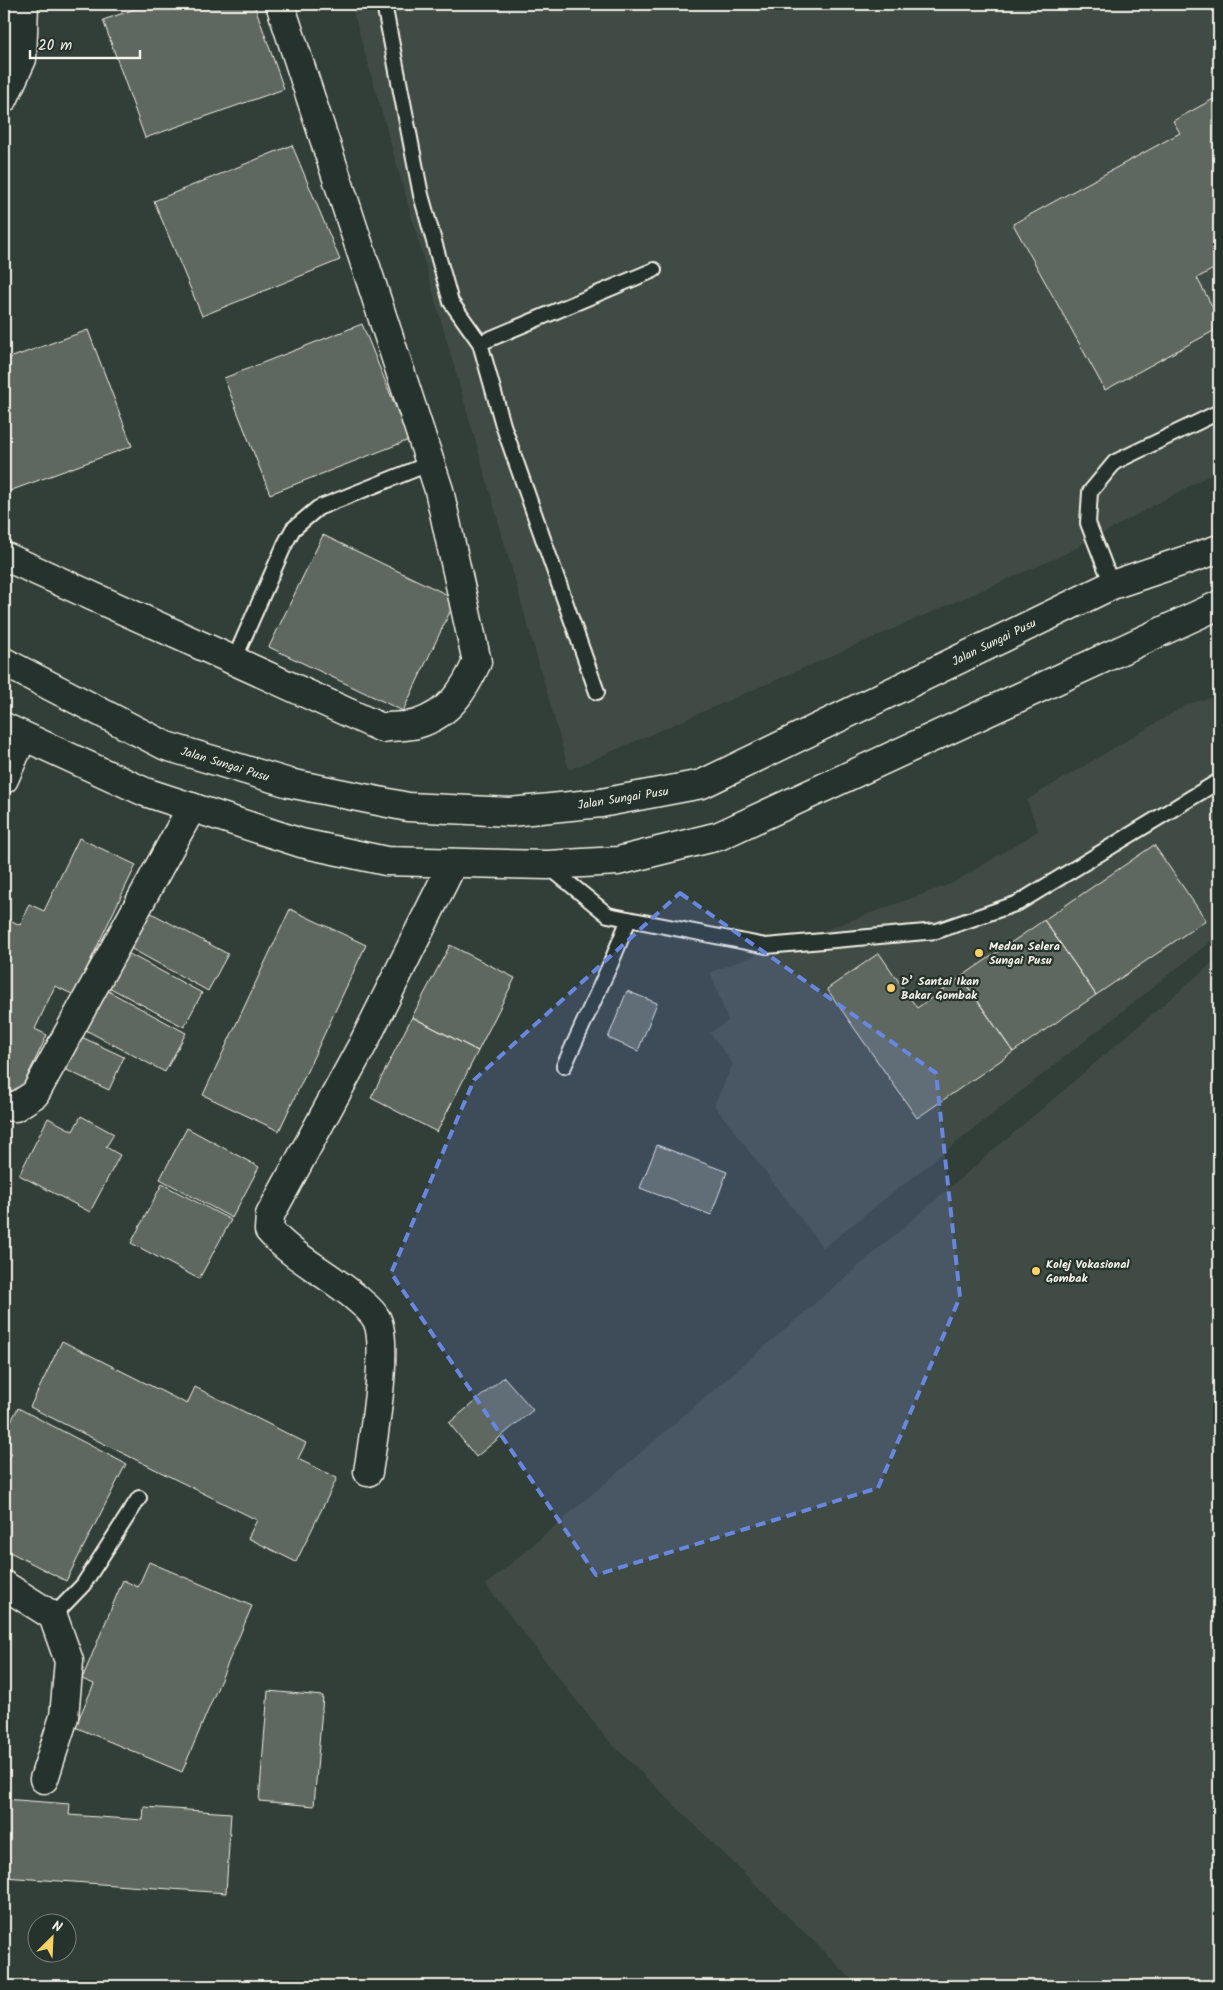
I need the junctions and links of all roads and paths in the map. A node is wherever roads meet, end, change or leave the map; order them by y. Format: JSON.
{"nodes":[{"id":1,"x":24,"y":4,"type":"edge"},
{"id":2,"x":280,"y":4,"type":"edge"},
{"id":3,"x":384,"y":4,"type":"edge"},
{"id":4,"x":4,"y":98,"type":"edge"},
{"id":5,"x":654,"y":270,"type":"dead end"},
{"id":6,"x":480,"y":343,"type":"junction"},
{"id":7,"x":1219,"y":412,"type":"edge"},
{"id":8,"x":431,"y":463,"type":"junction"},
{"id":9,"x":1219,"y":549,"type":"edge"},
{"id":10,"x":4,"y":556,"type":"edge"},
{"id":11,"x":1112,"y":584,"type":"junction"},
{"id":12,"x":1219,"y":605,"type":"edge"},
{"id":13,"x":234,"y":660,"type":"junction"},
{"id":14,"x":4,"y":662,"type":"edge"},
{"id":15,"x":596,"y":692,"type":"dead end"},
{"id":16,"x":13,"y":731,"type":"edge"},
{"id":17,"x":4,"y":779,"type":"edge"},
{"id":18,"x":1219,"y":781,"type":"edge"},
{"id":19,"x":192,"y":807,"type":"junction"},
{"id":20,"x":453,"y":863,"type":"junction"},
{"id":21,"x":547,"y":865,"type":"junction"},
{"id":22,"x":629,"y":920,"type":"junction"},
{"id":23,"x":564,"y":1066,"type":"dead end"},
{"id":24,"x":4,"y":1106,"type":"edge"},
{"id":25,"x":368,"y":1472,"type":"dead end"},
{"id":26,"x":139,"y":1498,"type":"dead end"},
{"id":27,"x":4,"y":1585,"type":"edge"},
{"id":28,"x":53,"y":1616,"type":"junction"},
{"id":29,"x":44,"y":1779,"type":"dead end"}],
"edges":[{"from":1,"to":4,"type":"street"},
{"from":2,"to":8,"type":"street"},
{"from":3,"to":6,"type":"lane"},
{"from":5,"to":6,"type":"lane"},
{"from":6,"to":15,"type":"lane"},
{"from":7,"to":11,"type":"lane"},
{"from":8,"to":13,"type":"lane"},
{"from":8,"to":13,"type":"street"},
{"from":9,"to":11,"type":"street","name":"Jalan Sungai Pusu"},
{"from":10,"to":13,"type":"street"},
{"from":11,"to":14,"type":"street","name":"Jalan Sungai Pusu"},
{"from":12,"to":21,"type":"street"},
{"from":16,"to":17,"type":"street"},
{"from":16,"to":19,"type":"street"},
{"from":18,"to":22,"type":"lane"},
{"from":19,"to":20,"type":"street"},
{"from":19,"to":24,"type":"street"},
{"from":20,"to":21,"type":"street"},
{"from":20,"to":25,"type":"street"},
{"from":21,"to":22,"type":"lane"},
{"from":22,"to":23,"type":"lane"},
{"from":26,"to":28,"type":"lane"},
{"from":27,"to":28,"type":"street"},
{"from":28,"to":29,"type":"street"}]}
